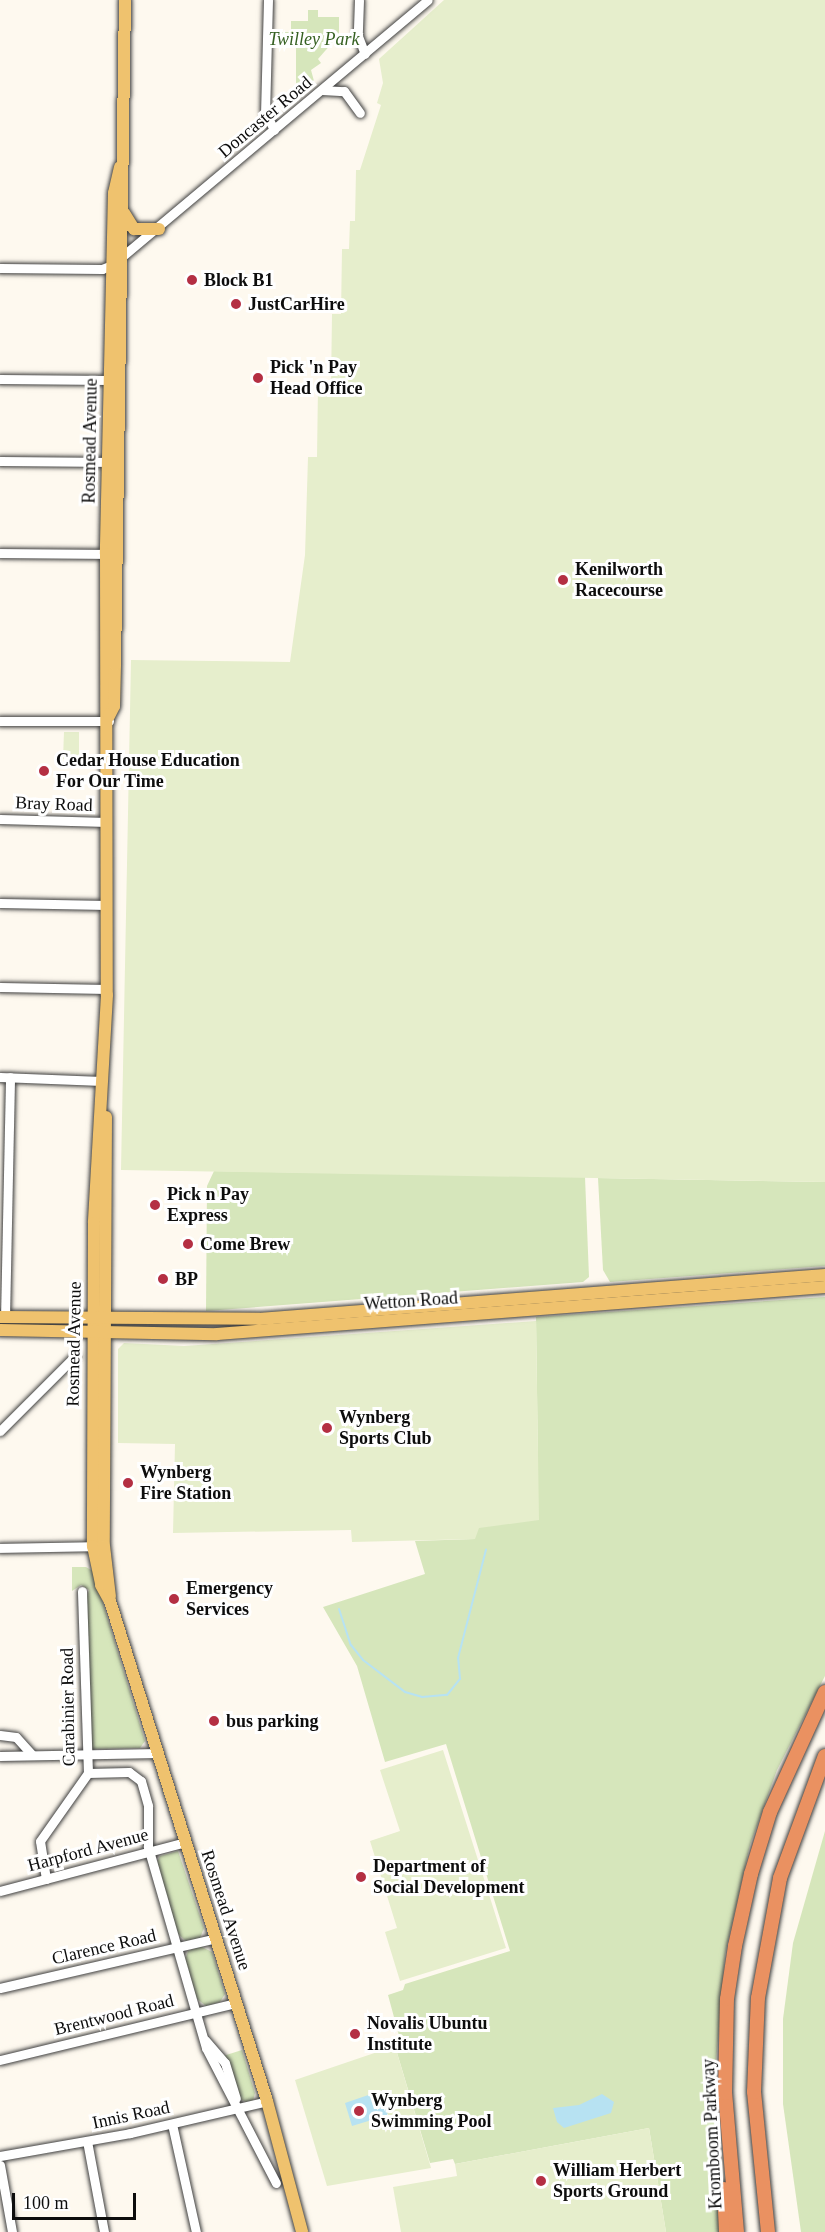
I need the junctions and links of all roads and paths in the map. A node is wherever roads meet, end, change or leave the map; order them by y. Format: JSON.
{"nodes":[{"id":1,"x":124,"y":0,"type":"edge"},
{"id":2,"x":268,"y":0,"type":"edge"},
{"id":3,"x":359,"y":0,"type":"edge"},
{"id":4,"x":428,"y":0,"type":"edge"},
{"id":5,"x":365,"y":54,"type":"junction"},
{"id":6,"x":322,"y":90,"type":"junction"},
{"id":7,"x":360,"y":113,"type":"dead end"},
{"id":8,"x":274,"y":130,"type":"junction"},
{"id":9,"x":120,"y":166,"type":"junction"},
{"id":10,"x":123,"y":209,"type":"junction"},
{"id":11,"x":159,"y":229,"type":"junction"},
{"id":12,"x":117,"y":261,"type":"junction"},
{"id":13,"x":0,"y":268,"type":"edge"},
{"id":14,"x":0,"y":378,"type":"edge"},
{"id":15,"x":110,"y":380,"type":"junction"},
{"id":16,"x":0,"y":460,"type":"edge"},
{"id":17,"x":113,"y":462,"type":"junction"},
{"id":18,"x":0,"y":553,"type":"edge"},
{"id":19,"x":111,"y":554,"type":"junction"},
{"id":20,"x":109,"y":718,"type":"junction"},
{"id":21,"x":0,"y":721,"type":"edge"},
{"id":22,"x":0,"y":819,"type":"edge"},
{"id":23,"x":107,"y":822,"type":"junction"},
{"id":24,"x":0,"y":903,"type":"edge"},
{"id":25,"x":106,"y":905,"type":"junction"},
{"id":26,"x":0,"y":987,"type":"edge"},
{"id":27,"x":107,"y":989,"type":"junction"},
{"id":28,"x":5,"y":1077,"type":"edge"},
{"id":29,"x":102,"y":1083,"type":"junction"},
{"id":30,"x":4,"y":1185,"type":"edge"},
{"id":31,"x":825,"y":1275,"type":"edge"},
{"id":32,"x":825,"y":1287,"type":"edge"},
{"id":33,"x":3,"y":1318,"type":"edge"},
{"id":34,"x":98,"y":1319,"type":"junction"},
{"id":35,"x":0,"y":1330,"type":"edge"},
{"id":36,"x":98,"y":1333,"type":"junction"},
{"id":37,"x":75,"y":1356,"type":"dead end"},
{"id":38,"x":0,"y":1431,"type":"edge"},
{"id":39,"x":99,"y":1546,"type":"junction"},
{"id":40,"x":0,"y":1548,"type":"edge"},
{"id":41,"x":82,"y":1591,"type":"dead end"},
{"id":42,"x":825,"y":1692,"type":"edge"},
{"id":43,"x":0,"y":1735,"type":"edge"},
{"id":44,"x":85,"y":1754,"type":"junction"},
{"id":45,"x":158,"y":1754,"type":"junction"},
{"id":46,"x":32,"y":1755,"type":"junction"},
{"id":47,"x":0,"y":1756,"type":"edge"},
{"id":48,"x":825,"y":1756,"type":"edge"},
{"id":49,"x":88,"y":1773,"type":"junction"},
{"id":50,"x":185,"y":1842,"type":"junction"},
{"id":51,"x":149,"y":1851,"type":"junction"},
{"id":52,"x":46,"y":1879,"type":"junction"},
{"id":53,"x":0,"y":1891,"type":"edge"},
{"id":54,"x":216,"y":1938,"type":"junction"},
{"id":55,"x":177,"y":1947,"type":"junction"},
{"id":56,"x":0,"y":1988,"type":"edge"},
{"id":57,"x":236,"y":2003,"type":"junction"},
{"id":58,"x":196,"y":2013,"type":"junction"},
{"id":59,"x":0,"y":2060,"type":"edge"},
{"id":60,"x":267,"y":2101,"type":"junction"},
{"id":61,"x":238,"y":2106,"type":"junction"},
{"id":62,"x":172,"y":2124,"type":"junction"},
{"id":63,"x":727,"y":2136,"type":"junction"},
{"id":64,"x":87,"y":2141,"type":"junction"},
{"id":65,"x":0,"y":2156,"type":"edge"},
{"id":66,"x":0,"y":2165,"type":"edge"},
{"id":67,"x":276,"y":2183,"type":"dead end"},
{"id":68,"x":12,"y":2232,"type":"edge"},
{"id":69,"x":104,"y":2232,"type":"edge"},
{"id":70,"x":196,"y":2232,"type":"edge"},
{"id":71,"x":302,"y":2232,"type":"edge"},
{"id":72,"x":726,"y":2232,"type":"edge"},
{"id":73,"x":737,"y":2232,"type":"edge"},
{"id":74,"x":768,"y":2232,"type":"edge"}],
"edges":[{"from":1,"to":9,"type":"main road","name":"Rosmead Avenue"},
{"from":2,"to":8,"type":"street"},
{"from":3,"to":5,"type":"street"},
{"from":4,"to":5,"type":"street","name":"Doncaster Road"},
{"from":5,"to":6,"type":"street","name":"Doncaster Road"},
{"from":6,"to":7,"type":"street"},
{"from":6,"to":8,"type":"street","name":"Doncaster Road"},
{"from":8,"to":11,"type":"street","name":"Doncaster Road"},
{"from":9,"to":10,"type":"main road","name":"Rosmead Avenue"},
{"from":9,"to":12,"type":"main road","name":"Rosmead Avenue"},
{"from":10,"to":11,"type":"main road"},
{"from":10,"to":12,"type":"main road","name":"Rosmead Avenue"},
{"from":11,"to":12,"type":"street","name":"Doncaster Road"},
{"from":12,"to":13,"type":"street"},
{"from":12,"to":15,"type":"main road","name":"Rosmead Avenue"},
{"from":12,"to":17,"type":"main road","name":"Rosmead Avenue"},
{"from":14,"to":15,"type":"street"},
{"from":15,"to":17,"type":"main road","name":"Rosmead Avenue"},
{"from":16,"to":17,"type":"street"},
{"from":17,"to":19,"type":"main road","name":"Rosmead Avenue"},
{"from":18,"to":19,"type":"street"},
{"from":19,"to":20,"type":"main road","name":"Rosmead Avenue"},
{"from":20,"to":21,"type":"street"},
{"from":20,"to":23,"type":"main road","name":"Rosmead Avenue"},
{"from":22,"to":23,"type":"street","name":"Bray Road"},
{"from":23,"to":25,"type":"main road","name":"Rosmead Avenue"},
{"from":24,"to":25,"type":"street"},
{"from":25,"to":27,"type":"main road","name":"Rosmead Avenue"},
{"from":26,"to":27,"type":"street"},
{"from":27,"to":29,"type":"main road","name":"Rosmead Avenue"},
{"from":28,"to":29,"type":"street"},
{"from":28,"to":30,"type":"street"},
{"from":29,"to":34,"type":"main road","name":"Rosmead Avenue"},
{"from":30,"to":33,"type":"street"},
{"from":31,"to":34,"type":"main road","name":"Wetton Road"},
{"from":32,"to":36,"type":"main road","name":"Wetton Road"},
{"from":33,"to":34,"type":"main road","name":"Wetton Road"},
{"from":34,"to":36,"type":"main road","name":"Rosmead Avenue"},
{"from":35,"to":36,"type":"main road","name":"Wetton Road"},
{"from":36,"to":39,"type":"main road","name":"Rosmead Avenue"},
{"from":37,"to":38,"type":"street"},
{"from":39,"to":40,"type":"street"},
{"from":39,"to":45,"type":"main road","name":"Rosmead Avenue"},
{"from":41,"to":44,"type":"street","name":"Carabinier Road"},
{"from":42,"to":63,"type":"highway","name":"Kromboom Parkway"},
{"from":43,"to":46,"type":"street"},
{"from":44,"to":45,"type":"street"},
{"from":44,"to":46,"type":"street"},
{"from":44,"to":49,"type":"street","name":"Carabinier Road"},
{"from":45,"to":50,"type":"main road","name":"Rosmead Avenue"},
{"from":46,"to":47,"type":"street"},
{"from":48,"to":74,"type":"highway"},
{"from":49,"to":51,"type":"street"},
{"from":49,"to":52,"type":"street","name":"Carabinier Road"},
{"from":50,"to":51,"type":"street","name":"Harpford Avenue"},
{"from":50,"to":54,"type":"main road","name":"Rosmead Avenue"},
{"from":51,"to":52,"type":"street","name":"Harpford Avenue"},
{"from":51,"to":55,"type":"street"},
{"from":52,"to":53,"type":"street","name":"Harpford Avenue"},
{"from":54,"to":55,"type":"street","name":"Clarence Road"},
{"from":54,"to":57,"type":"main road","name":"Rosmead Avenue"},
{"from":55,"to":56,"type":"street","name":"Clarence Road"},
{"from":55,"to":58,"type":"street"},
{"from":57,"to":58,"type":"street","name":"Brentwood Road"},
{"from":57,"to":60,"type":"main road","name":"Rosmead Avenue"},
{"from":58,"to":59,"type":"street","name":"Brentwood Road"},
{"from":58,"to":61,"type":"street"},
{"from":60,"to":61,"type":"street","name":"Innis Road"},
{"from":60,"to":71,"type":"main road","name":"Rosmead Avenue"},
{"from":61,"to":62,"type":"street","name":"Innis Road"},
{"from":61,"to":67,"type":"street"},
{"from":62,"to":64,"type":"street","name":"Innis Road"},
{"from":62,"to":70,"type":"street"},
{"from":63,"to":72,"type":"highway"},
{"from":63,"to":73,"type":"highway","name":"Kromboom Parkway"},
{"from":64,"to":65,"type":"street","name":"Innis Road"},
{"from":64,"to":69,"type":"street"},
{"from":66,"to":68,"type":"street"}]}
